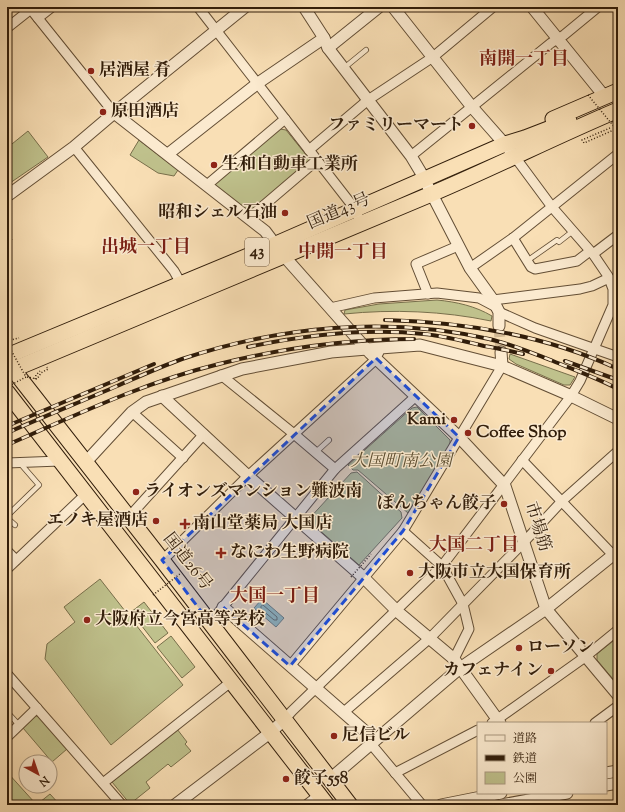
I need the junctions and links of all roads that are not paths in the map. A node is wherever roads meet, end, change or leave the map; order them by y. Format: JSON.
{"nodes":[{"id":1,"x":52,"y":7,"type":"edge"},
{"id":2,"x":198,"y":7,"type":"edge"},
{"id":3,"x":245,"y":7,"type":"edge"},
{"id":4,"x":304,"y":7,"type":"edge"},
{"id":5,"x":379,"y":7,"type":"edge"},
{"id":6,"x":393,"y":7,"type":"edge"},
{"id":7,"x":494,"y":7,"type":"edge"},
{"id":8,"x":532,"y":7,"type":"edge"},
{"id":9,"x":598,"y":7,"type":"edge"},
{"id":10,"x":30,"y":8,"type":"edge"},
{"id":11,"x":38,"y":18,"type":"junction"},
{"id":12,"x":7,"y":28,"type":"edge"},
{"id":13,"x":216,"y":30,"type":"junction"},
{"id":14,"x":557,"y":39,"type":"junction"},
{"id":15,"x":326,"y":43,"type":"junction"},
{"id":16,"x":366,"y":50,"type":"dead end"},
{"id":17,"x":433,"y":57,"type":"junction"},
{"id":18,"x":343,"y":68,"type":"junction"},
{"id":19,"x":258,"y":83,"type":"junction"},
{"id":20,"x":614,"y":96,"type":"edge"},
{"id":21,"x":368,"y":100,"type":"junction"},
{"id":22,"x":472,"y":107,"type":"junction"},
{"id":23,"x":114,"y":113,"type":"junction"},
{"id":24,"x":285,"y":119,"type":"junction"},
{"id":25,"x":616,"y":121,"type":"edge"},
{"id":26,"x":509,"y":143,"type":"junction"},
{"id":27,"x":74,"y":147,"type":"junction"},
{"id":28,"x":309,"y":150,"type":"junction"},
{"id":29,"x":168,"y":154,"type":"junction"},
{"id":30,"x":618,"y":154,"type":"edge"},
{"id":31,"x":411,"y":156,"type":"junction"},
{"id":32,"x":515,"y":157,"type":"junction"},
{"id":33,"x":317,"y":160,"type":"junction"},
{"id":34,"x":425,"y":179,"type":"junction"},
{"id":35,"x":207,"y":185,"type":"junction"},
{"id":36,"x":432,"y":194,"type":"junction"},
{"id":37,"x":8,"y":195,"type":"edge"},
{"id":38,"x":552,"y":207,"type":"junction"},
{"id":39,"x":355,"y":209,"type":"junction"},
{"id":40,"x":248,"y":218,"type":"junction"},
{"id":41,"x":361,"y":224,"type":"junction"},
{"id":42,"x":573,"y":231,"type":"junction"},
{"id":43,"x":618,"y":235,"type":"edge"},
{"id":44,"x":513,"y":238,"type":"junction"},
{"id":45,"x":275,"y":244,"type":"junction"},
{"id":46,"x":458,"y":246,"type":"junction"},
{"id":47,"x":592,"y":253,"type":"junction"},
{"id":48,"x":284,"y":256,"type":"junction"},
{"id":49,"x":527,"y":261,"type":"junction"},
{"id":50,"x":470,"y":268,"type":"junction"},
{"id":51,"x":609,"y":278,"type":"junction"},
{"id":52,"x":181,"y":283,"type":"junction"},
{"id":53,"x":428,"y":294,"type":"junction"},
{"id":54,"x":186,"y":298,"type":"junction"},
{"id":55,"x":616,"y":301,"type":"edge"},
{"id":56,"x":496,"y":306,"type":"junction"},
{"id":57,"x":330,"y":308,"type":"junction"},
{"id":58,"x":499,"y":326,"type":"tunnel mouth"},
{"id":59,"x":594,"y":347,"type":"junction"},
{"id":60,"x":381,"y":348,"type":"junction"},
{"id":61,"x":367,"y":349,"type":"junction"},
{"id":62,"x":501,"y":352,"type":"tunnel mouth"},
{"id":63,"x":618,"y":357,"type":"edge"},
{"id":64,"x":42,"y":358,"type":"junction"},
{"id":65,"x":376,"y":358,"type":"junction"},
{"id":66,"x":502,"y":366,"type":"junction"},
{"id":67,"x":12,"y":368,"type":"edge"},
{"id":68,"x":221,"y":375,"type":"junction"},
{"id":69,"x":7,"y":392,"type":"edge"},
{"id":70,"x":33,"y":396,"type":"junction"},
{"id":71,"x":162,"y":396,"type":"junction"},
{"id":72,"x":415,"y":396,"type":"junction"},
{"id":73,"x":571,"y":396,"type":"junction"},
{"id":74,"x":132,"y":412,"type":"junction"},
{"id":75,"x":618,"y":419,"type":"edge"},
{"id":76,"x":204,"y":434,"type":"junction"},
{"id":77,"x":294,"y":434,"type":"junction"},
{"id":78,"x":459,"y":438,"type":"junction"},
{"id":79,"x":329,"y":440,"type":"dead end"},
{"id":80,"x":618,"y":451,"type":"edge"},
{"id":81,"x":316,"y":452,"type":"junction"},
{"id":82,"x":183,"y":458,"type":"junction"},
{"id":83,"x":522,"y":460,"type":"junction"},
{"id":84,"x":60,"y":461,"type":"junction"},
{"id":85,"x":19,"y":462,"type":"junction"},
{"id":86,"x":7,"y":463,"type":"edge"},
{"id":87,"x":85,"y":463,"type":"junction"},
{"id":88,"x":335,"y":470,"type":"junction"},
{"id":89,"x":248,"y":476,"type":"junction"},
{"id":90,"x":504,"y":484,"type":"junction"},
{"id":91,"x":86,"y":494,"type":"junction"},
{"id":92,"x":562,"y":501,"type":"junction"},
{"id":93,"x":7,"y":517,"type":"edge"},
{"id":94,"x":295,"y":517,"type":"junction"},
{"id":95,"x":128,"y":518,"type":"junction"},
{"id":96,"x":14,"y":525,"type":"dead end"},
{"id":97,"x":403,"y":531,"type":"junction"},
{"id":98,"x":524,"y":542,"type":"junction"},
{"id":99,"x":7,"y":551,"type":"edge"},
{"id":100,"x":615,"y":553,"type":"edge"},
{"id":101,"x":16,"y":560,"type":"junction"},
{"id":102,"x":162,"y":560,"type":"junction"},
{"id":103,"x":442,"y":566,"type":"junction"},
{"id":104,"x":7,"y":569,"type":"edge"},
{"id":105,"x":364,"y":578,"type":"junction"},
{"id":106,"x":463,"y":604,"type":"junction"},
{"id":107,"x":223,"y":606,"type":"junction"},
{"id":108,"x":546,"y":609,"type":"junction"},
{"id":109,"x":396,"y":610,"type":"junction"},
{"id":110,"x":210,"y":623,"type":"junction"},
{"id":111,"x":618,"y":630,"type":"edge"},
{"id":112,"x":430,"y":638,"type":"junction"},
{"id":113,"x":586,"y":657,"type":"junction"},
{"id":114,"x":457,"y":663,"type":"junction"},
{"id":115,"x":290,"y":666,"type":"junction"},
{"id":116,"x":7,"y":674,"type":"edge"},
{"id":117,"x":232,"y":681,"type":"junction"},
{"id":118,"x":315,"y":688,"type":"junction"},
{"id":119,"x":618,"y":695,"type":"edge"},
{"id":120,"x":618,"y":706,"type":"edge"},
{"id":121,"x":37,"y":708,"type":"junction"},
{"id":122,"x":7,"y":712,"type":"edge"},
{"id":123,"x":344,"y":712,"type":"junction"},
{"id":124,"x":284,"y":720,"type":"junction"},
{"id":125,"x":497,"y":722,"type":"edge"},
{"id":126,"x":596,"y":722,"type":"edge"},
{"id":127,"x":19,"y":725,"type":"junction"},
{"id":128,"x":477,"y":731,"type":"edge"},
{"id":129,"x":271,"y":732,"type":"junction"},
{"id":130,"x":7,"y":737,"type":"edge"},
{"id":131,"x":373,"y":742,"type":"junction"},
{"id":132,"x":618,"y":771,"type":"edge"},
{"id":133,"x":395,"y":773,"type":"junction"},
{"id":134,"x":607,"y":773,"type":"edge"},
{"id":135,"x":330,"y":779,"type":"junction"},
{"id":136,"x":103,"y":783,"type":"junction"},
{"id":137,"x":618,"y":783,"type":"edge"},
{"id":138,"x":607,"y":785,"type":"edge"},
{"id":139,"x":496,"y":794,"type":"edge"},
{"id":140,"x":563,"y":794,"type":"edge"},
{"id":141,"x":546,"y":798,"type":"edge"},
{"id":142,"x":323,"y":800,"type":"edge"},
{"id":143,"x":505,"y":802,"type":"edge"},
{"id":144,"x":122,"y":805,"type":"edge"},
{"id":145,"x":175,"y":805,"type":"edge"},
{"id":146,"x":306,"y":805,"type":"edge"},
{"id":147,"x":350,"y":805,"type":"edge"},
{"id":148,"x":422,"y":805,"type":"edge"},
{"id":149,"x":441,"y":805,"type":"edge"}],
"edges":[{"from":1,"to":11,"type":"street"},
{"from":2,"to":13,"type":"street"},
{"from":3,"to":13,"type":"street"},
{"from":4,"to":15,"type":"street"},
{"from":5,"to":15,"type":"street"},
{"from":6,"to":17,"type":"street"},
{"from":7,"to":17,"type":"street"},
{"from":8,"to":14,"type":"street"},
{"from":9,"to":14,"type":"street"},
{"from":10,"to":11,"type":"street"},
{"from":10,"to":12,"type":"street"},
{"from":11,"to":23,"type":"street"},
{"from":13,"to":19,"type":"street"},
{"from":13,"to":23,"type":"street"},
{"from":14,"to":20,"type":"street"},
{"from":14,"to":22,"type":"street"},
{"from":15,"to":18,"type":"street"},
{"from":15,"to":19,"type":"street"},
{"from":16,"to":18,"type":"lane"},
{"from":17,"to":21,"type":"street"},
{"from":17,"to":22,"type":"street"},
{"from":18,"to":21,"type":"street"},
{"from":19,"to":24,"type":"street"},
{"from":19,"to":29,"type":"street"},
{"from":20,"to":26,"type":"highway","name":"国道43号","number":"43"},
{"from":21,"to":28,"type":"street"},
{"from":21,"to":31,"type":"street"},
{"from":22,"to":26,"type":"street"},
{"from":22,"to":31,"type":"street"},
{"from":23,"to":27,"type":"street"},
{"from":23,"to":29,"type":"street","name":"市場筋"},
{"from":24,"to":28,"type":"street"},
{"from":24,"to":35,"type":"street"},
{"from":25,"to":32,"type":"highway","name":"国道43号","number":"43"},
{"from":26,"to":32,"type":"street"},
{"from":26,"to":34,"type":"highway","name":"国道43号","number":"43"},
{"from":27,"to":37,"type":"street"},
{"from":27,"to":52,"type":"street"},
{"from":28,"to":33,"type":"street"},
{"from":29,"to":35,"type":"street","name":"市場筋"},
{"from":30,"to":38,"type":"street"},
{"from":31,"to":34,"type":"street"},
{"from":32,"to":36,"type":"highway","name":"国道43号","number":"43"},
{"from":32,"to":38,"type":"street"},
{"from":33,"to":39,"type":"street"},
{"from":33,"to":40,"type":"street"},
{"from":34,"to":36,"type":"street"},
{"from":34,"to":39,"type":"highway","name":"国道43号","number":"43"},
{"from":35,"to":40,"type":"street","name":"市場筋"},
{"from":36,"to":41,"type":"highway","name":"国道43号","number":"43"},
{"from":36,"to":46,"type":"street"},
{"from":38,"to":42,"type":"street"},
{"from":38,"to":44,"type":"street"},
{"from":39,"to":41,"type":"street"},
{"from":39,"to":45,"type":"highway","name":"国道43号","number":"43"},
{"from":40,"to":45,"type":"street","name":"市場筋"},
{"from":41,"to":48,"type":"highway","name":"国道43号","number":"43"},
{"from":42,"to":47,"type":"street"},
{"from":42,"to":49,"type":"lane"},
{"from":43,"to":47,"type":"street"},
{"from":44,"to":49,"type":"street"},
{"from":44,"to":50,"type":"street"},
{"from":45,"to":48,"type":"street","name":"市場筋"},
{"from":45,"to":52,"type":"highway","name":"国道43号","number":"43"},
{"from":46,"to":50,"type":"street"},
{"from":46,"to":53,"type":"street"},
{"from":47,"to":49,"type":"street"},
{"from":47,"to":51,"type":"street"},
{"from":48,"to":54,"type":"highway","name":"国道43号","number":"43"},
{"from":48,"to":57,"type":"street","name":"市場筋"},
{"from":50,"to":56,"type":"street"},
{"from":51,"to":55,"type":"street"},
{"from":51,"to":56,"type":"street"},
{"from":52,"to":54,"type":"street"},
{"from":52,"to":67,"type":"highway","name":"国道43号","number":"43"},
{"from":53,"to":56,"type":"street"},
{"from":53,"to":57,"type":"street"},
{"from":54,"to":64,"type":"highway","name":"国道43号","number":"43"},
{"from":55,"to":59,"type":"street"},
{"from":56,"to":58,"type":"street"},
{"from":56,"to":59,"type":"street"},
{"from":57,"to":61,"type":"street","name":"市場筋"},
{"from":59,"to":63,"type":"street"},
{"from":59,"to":73,"type":"street"},
{"from":60,"to":61,"type":"street"},
{"from":60,"to":65,"type":"street"},
{"from":60,"to":66,"type":"street"},
{"from":61,"to":65,"type":"street","name":"市場筋"},
{"from":61,"to":68,"type":"street"},
{"from":62,"to":66,"type":"street"},
{"from":64,"to":67,"type":"highway","name":"国道43号","number":"43"},
{"from":64,"to":70,"type":"highway"},
{"from":65,"to":72,"type":"street","name":"市場筋"},
{"from":65,"to":77,"type":"street"},
{"from":66,"to":73,"type":"street"},
{"from":66,"to":78,"type":"street"},
{"from":67,"to":70,"type":"highway","name":"国道26号"},
{"from":68,"to":71,"type":"street"},
{"from":68,"to":77,"type":"street"},
{"from":69,"to":84,"type":"highway"},
{"from":70,"to":87,"type":"highway","name":"国道26号"},
{"from":71,"to":74,"type":"street"},
{"from":71,"to":76,"type":"street"},
{"from":72,"to":78,"type":"street","name":"市場筋"},
{"from":72,"to":88,"type":"street"},
{"from":73,"to":75,"type":"street"},
{"from":73,"to":83,"type":"street"},
{"from":74,"to":82,"type":"street"},
{"from":74,"to":87,"type":"street"},
{"from":76,"to":82,"type":"street"},
{"from":76,"to":89,"type":"street"},
{"from":77,"to":81,"type":"street"},
{"from":77,"to":89,"type":"street"},
{"from":78,"to":90,"type":"street","name":"市場筋"},
{"from":78,"to":97,"type":"street"},
{"from":79,"to":81,"type":"lane"},
{"from":80,"to":92,"type":"street"},
{"from":81,"to":88,"type":"street"},
{"from":82,"to":95,"type":"street"},
{"from":83,"to":90,"type":"street"},
{"from":83,"to":92,"type":"street"},
{"from":84,"to":85,"type":"street"},
{"from":84,"to":91,"type":"highway"},
{"from":85,"to":86,"type":"street"},
{"from":85,"to":93,"type":"lane"},
{"from":87,"to":95,"type":"highway","name":"国道26号"},
{"from":88,"to":94,"type":"street"},
{"from":89,"to":94,"type":"street"},
{"from":89,"to":102,"type":"street"},
{"from":90,"to":98,"type":"street","name":"市場筋"},
{"from":90,"to":103,"type":"street"},
{"from":91,"to":101,"type":"street"},
{"from":91,"to":117,"type":"highway"},
{"from":92,"to":98,"type":"street"},
{"from":92,"to":100,"type":"street"},
{"from":93,"to":96,"type":"lane"},
{"from":94,"to":105,"type":"street"},
{"from":94,"to":107,"type":"street"},
{"from":95,"to":102,"type":"highway","name":"国道26号"},
{"from":97,"to":103,"type":"street"},
{"from":97,"to":105,"type":"street"},
{"from":98,"to":106,"type":"street"},
{"from":98,"to":108,"type":"street","name":"市場筋"},
{"from":99,"to":101,"type":"street"},
{"from":100,"to":108,"type":"street"},
{"from":101,"to":104,"type":"street"},
{"from":102,"to":110,"type":"highway","name":"国道26号"},
{"from":103,"to":106,"type":"street"},
{"from":103,"to":109,"type":"street"},
{"from":105,"to":109,"type":"street"},
{"from":105,"to":115,"type":"street"},
{"from":106,"to":112,"type":"street"},
{"from":106,"to":114,"type":"street"},
{"from":107,"to":110,"type":"street"},
{"from":107,"to":115,"type":"street"},
{"from":108,"to":113,"type":"street","name":"市場筋"},
{"from":108,"to":114,"type":"street"},
{"from":109,"to":112,"type":"street"},
{"from":109,"to":118,"type":"street"},
{"from":110,"to":124,"type":"highway","name":"国道26号"},
{"from":111,"to":113,"type":"street"},
{"from":112,"to":114,"type":"street"},
{"from":112,"to":123,"type":"street"},
{"from":113,"to":119,"type":"street","name":"市場筋"},
{"from":113,"to":125,"type":"street"},
{"from":114,"to":125,"type":"street"},
{"from":114,"to":131,"type":"street"},
{"from":115,"to":118,"type":"street"},
{"from":116,"to":121,"type":"street"},
{"from":117,"to":129,"type":"highway"},
{"from":117,"to":136,"type":"street"},
{"from":118,"to":123,"type":"street"},
{"from":118,"to":124,"type":"street"},
{"from":120,"to":126,"type":"street"},
{"from":121,"to":127,"type":"street"},
{"from":121,"to":136,"type":"street"},
{"from":122,"to":127,"type":"lane"},
{"from":123,"to":131,"type":"street"},
{"from":124,"to":129,"type":"street"},
{"from":124,"to":135,"type":"highway","name":"国道26号"},
{"from":127,"to":130,"type":"street"},
{"from":128,"to":133,"type":"street"},
{"from":129,"to":142,"type":"highway"},
{"from":129,"to":145,"type":"street"},
{"from":131,"to":133,"type":"street"},
{"from":131,"to":135,"type":"street"},
{"from":132,"to":134,"type":"street"},
{"from":133,"to":148,"type":"street"},
{"from":135,"to":147,"type":"highway","name":"国道26号"},
{"from":136,"to":144,"type":"street"},
{"from":137,"to":138,"type":"street"},
{"from":139,"to":149,"type":"street"},
{"from":140,"to":141,"type":"street"},
{"from":141,"to":143,"type":"street"},
{"from":142,"to":146,"type":"street"}]}
